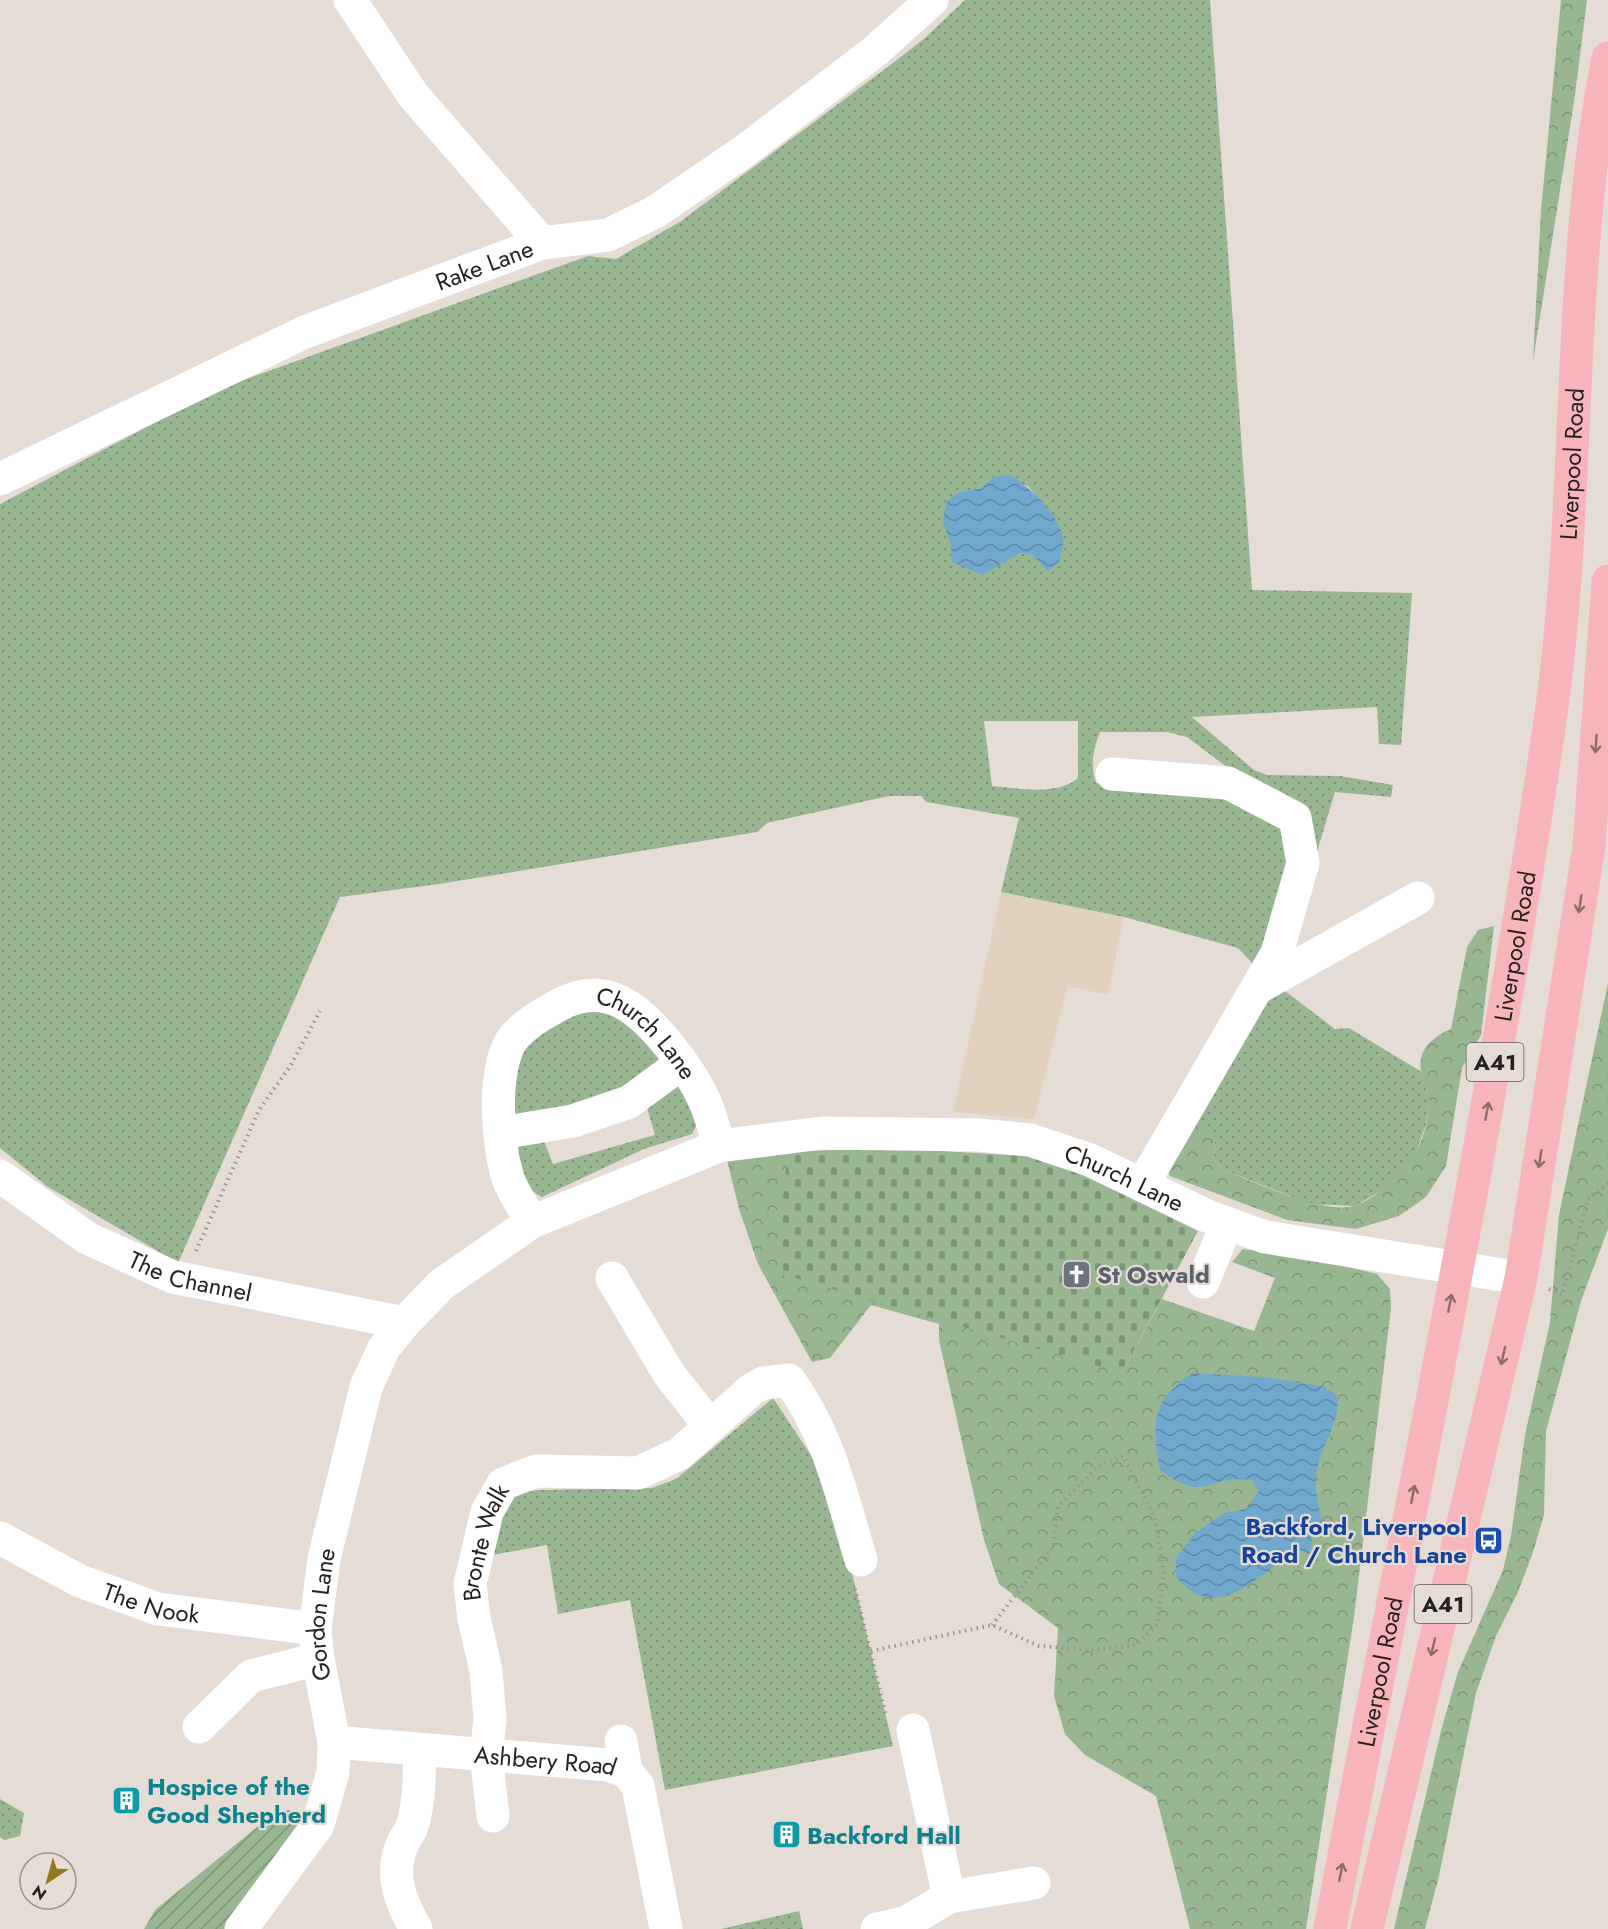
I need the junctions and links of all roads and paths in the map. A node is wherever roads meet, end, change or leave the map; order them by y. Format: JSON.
{"nodes":[{"id":1,"x":350,"y":0,"type":"edge"},
{"id":2,"x":932,"y":0,"type":"edge"},
{"id":3,"x":1608,"y":58,"type":"edge"},
{"id":4,"x":542,"y":243,"type":"junction"},
{"id":5,"x":0,"y":479,"type":"edge"},
{"id":6,"x":1608,"y":581,"type":"edge"},
{"id":7,"x":1112,"y":774,"type":"dead end"},
{"id":8,"x":1418,"y":898,"type":"dead end"},
{"id":9,"x":1258,"y":987,"type":"junction"},
{"id":10,"x":320,"y":1011,"type":"dead end"},
{"id":11,"x":682,"y":1063,"type":"junction"},
{"id":12,"x":501,"y":1133,"type":"junction"},
{"id":13,"x":719,"y":1146,"type":"junction"},
{"id":14,"x":0,"y":1176,"type":"edge"},
{"id":15,"x":1608,"y":1183,"type":"edge"},
{"id":16,"x":1143,"y":1184,"type":"junction"},
{"id":17,"x":532,"y":1222,"type":"junction"},
{"id":18,"x":1227,"y":1223,"type":"junction"},
{"id":19,"x":1457,"y":1268,"type":"junction"},
{"id":20,"x":612,"y":1278,"type":"dead end"},
{"id":21,"x":1521,"y":1278,"type":"junction"},
{"id":22,"x":183,"y":1280,"type":"junction"},
{"id":23,"x":1203,"y":1282,"type":"dead end"},
{"id":24,"x":404,"y":1323,"type":"junction"},
{"id":25,"x":710,"y":1426,"type":"junction"},
{"id":26,"x":0,"y":1538,"type":"edge"},
{"id":27,"x":857,"y":1571,"type":"joint"},
{"id":28,"x":992,"y":1625,"type":"junction"},
{"id":29,"x":316,"y":1644,"type":"junction"},
{"id":30,"x":871,"y":1652,"type":"junction"},
{"id":31,"x":899,"y":1724,"type":"joint"},
{"id":32,"x":199,"y":1728,"type":"dead end"},
{"id":33,"x":334,"y":1742,"type":"junction"},
{"id":34,"x":420,"y":1750,"type":"junction"},
{"id":35,"x":486,"y":1755,"type":"junction"},
{"id":36,"x":493,"y":1816,"type":"dead end"},
{"id":37,"x":1034,"y":1882,"type":"dead end"},
{"id":38,"x":949,"y":1897,"type":"junction"},
{"id":39,"x":241,"y":1929,"type":"edge"},
{"id":40,"x":416,"y":1929,"type":"edge"},
{"id":41,"x":666,"y":1929,"type":"edge"},
{"id":42,"x":877,"y":1929,"type":"edge"},
{"id":43,"x":1330,"y":1929,"type":"edge"},
{"id":44,"x":1366,"y":1929,"type":"edge"}],
"edges":[{"from":1,"to":4,"type":"street"},
{"from":2,"to":4,"type":"street","name":"Rake Lane"},
{"from":19,"to":3,"type":"highway","name":"Liverpool Road","number":"A41","one_way":true},
{"from":4,"to":5,"type":"street","name":"Rake Lane"},
{"from":6,"to":21,"type":"highway","name":"Liverpool Road","number":"A41","one_way":true},
{"from":7,"to":9,"type":"street"},
{"from":8,"to":9,"type":"street"},
{"from":9,"to":16,"type":"street"},
{"from":10,"to":22,"type":"path"},
{"from":11,"to":12,"type":"street"},
{"from":11,"to":12,"type":"street","name":"Church Lane"},
{"from":11,"to":13,"type":"street","name":"Church Lane"},
{"from":12,"to":17,"type":"street","name":"Church Lane"},
{"from":13,"to":16,"type":"street","name":"Church Lane"},
{"from":13,"to":17,"type":"street","name":"Church Lane"},
{"from":14,"to":22,"type":"street","name":"The Channel"},
{"from":15,"to":21,"type":"path"},
{"from":16,"to":18,"type":"street","name":"Church Lane"},
{"from":17,"to":24,"type":"street","name":"Church Lane"},
{"from":18,"to":19,"type":"street","name":"Church Lane"},
{"from":18,"to":23,"type":"street"},
{"from":19,"to":21,"type":"street","name":"Church Lane"},
{"from":43,"to":19,"type":"highway","name":"Liverpool Road","number":"A41","one_way":true},
{"from":20,"to":25,"type":"street"},
{"from":21,"to":44,"type":"highway","name":"Liverpool Road","number":"A41","one_way":true},
{"from":22,"to":24,"type":"street","name":"The Channel"},
{"from":24,"to":29,"type":"street","name":"Gordon Lane"},
{"from":25,"to":27,"type":"street","name":"Bronte Walk"},
{"from":25,"to":35,"type":"street","name":"Bronte Walk"},
{"from":26,"to":29,"type":"street","name":"The Nook"},
{"from":27,"to":30,"type":"path"},
{"from":28,"to":28,"type":"path"},
{"from":28,"to":30,"type":"path"},
{"from":29,"to":32,"type":"street"},
{"from":29,"to":33,"type":"street","name":"Gordon Lane"},
{"from":30,"to":31,"type":"path"},
{"from":31,"to":38,"type":"street"},
{"from":33,"to":34,"type":"street","name":"Ashbery Road"},
{"from":33,"to":39,"type":"street","name":"Gordon Lane"},
{"from":34,"to":35,"type":"street","name":"Ashbery Road"},
{"from":34,"to":40,"type":"street"},
{"from":35,"to":36,"type":"street","name":"Bronte Walk"},
{"from":35,"to":41,"type":"street","name":"Ashbery Road"},
{"from":37,"to":38,"type":"street"},
{"from":38,"to":42,"type":"street"}]}
